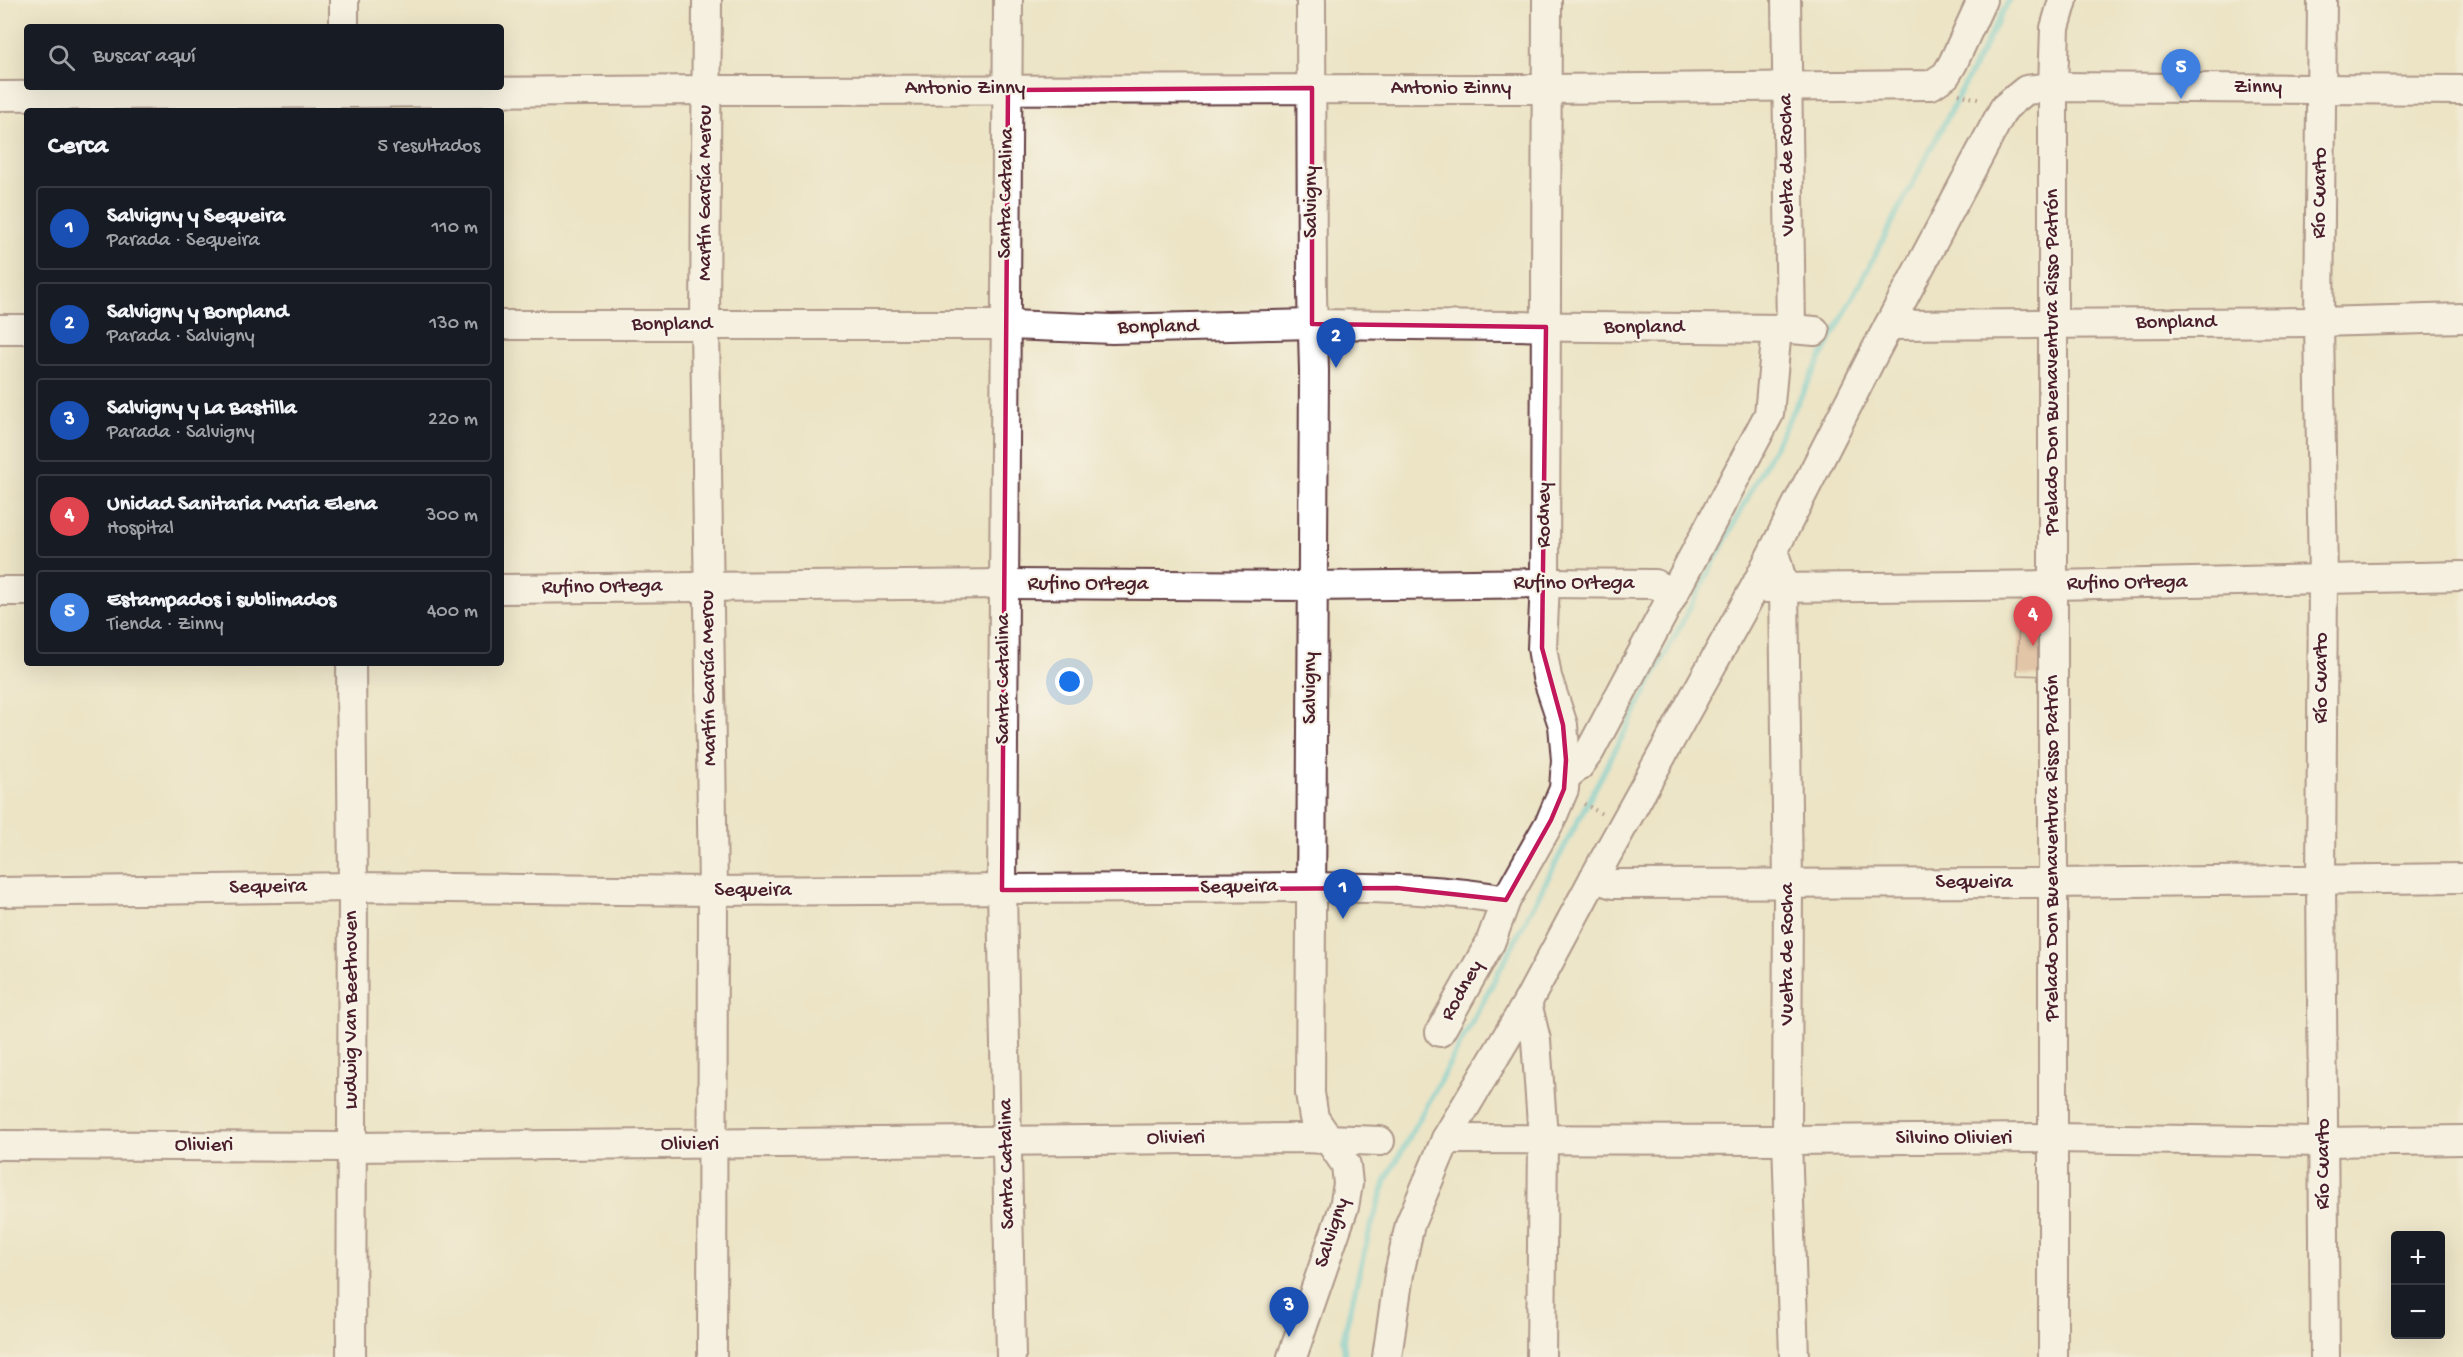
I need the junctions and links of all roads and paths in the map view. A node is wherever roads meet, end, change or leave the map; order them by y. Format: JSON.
{"nodes":[{"id":1,"x":344,"y":0,"type":"edge"},
{"id":2,"x":707,"y":0,"type":"edge"},
{"id":3,"x":1008,"y":0,"type":"edge"},
{"id":4,"x":1311,"y":0,"type":"edge"},
{"id":5,"x":1547,"y":0,"type":"edge"},
{"id":6,"x":1786,"y":0,"type":"edge"},
{"id":7,"x":1982,"y":0,"type":"edge"},
{"id":8,"x":2063,"y":0,"type":"edge"},
{"id":9,"x":2322,"y":0,"type":"edge"},
{"id":10,"x":344,"y":24,"type":"edge"},
{"id":11,"x":1931,"y":85,"type":"junction"},
{"id":12,"x":1786,"y":86,"type":"junction"},
{"id":13,"x":2053,"y":87,"type":"junction"},
{"id":14,"x":1312,"y":88,"type":"junction"},
{"id":15,"x":2323,"y":88,"type":"junction"},
{"id":16,"x":1547,"y":89,"type":"junction"},
{"id":17,"x":707,"y":90,"type":"junction"},
{"id":18,"x":1008,"y":90,"type":"junction"},
{"id":19,"x":2463,"y":90,"type":"edge"},
{"id":20,"x":0,"y":96,"type":"edge"},
{"id":21,"x":344,"y":97,"type":"edge"},
{"id":22,"x":2004,"y":108,"type":"junction"},
{"id":23,"x":2463,"y":318,"type":"edge"},
{"id":24,"x":2319,"y":322,"type":"junction"},
{"id":25,"x":2051,"y":323,"type":"junction"},
{"id":26,"x":705,"y":324,"type":"junction"},
{"id":27,"x":1312,"y":324,"type":"junction"},
{"id":28,"x":504,"y":325,"type":"edge"},
{"id":29,"x":1005,"y":325,"type":"junction"},
{"id":30,"x":1889,"y":325,"type":"junction"},
{"id":31,"x":1546,"y":327,"type":"junction"},
{"id":32,"x":0,"y":329,"type":"edge"},
{"id":33,"x":24,"y":329,"type":"edge"},
{"id":34,"x":1794,"y":330,"type":"junction"},
{"id":35,"x":1774,"y":552,"type":"junction"},
{"id":36,"x":2463,"y":576,"type":"edge"},
{"id":37,"x":2323,"y":579,"type":"junction"},
{"id":38,"x":1545,"y":583,"type":"junction"},
{"id":39,"x":1005,"y":585,"type":"junction"},
{"id":40,"x":2054,"y":585,"type":"junction"},
{"id":41,"x":1311,"y":586,"type":"junction"},
{"id":42,"x":709,"y":587,"type":"junction"},
{"id":43,"x":1755,"y":587,"type":"junction"},
{"id":44,"x":1784,"y":588,"type":"junction"},
{"id":45,"x":504,"y":589,"type":"edge"},
{"id":46,"x":0,"y":591,"type":"edge"},
{"id":47,"x":24,"y":591,"type":"edge"},
{"id":48,"x":1673,"y":594,"type":"junction"},
{"id":49,"x":351,"y":666,"type":"edge"},
{"id":50,"x":1565,"y":777,"type":"junction"},
{"id":51,"x":1594,"y":878,"type":"junction"},
{"id":52,"x":2463,"y":878,"type":"edge"},
{"id":53,"x":2321,"y":880,"type":"junction"},
{"id":54,"x":2052,"y":883,"type":"junction"},
{"id":55,"x":1788,"y":884,"type":"junction"},
{"id":56,"x":352,"y":887,"type":"junction"},
{"id":57,"x":1309,"y":887,"type":"junction"},
{"id":58,"x":1002,"y":890,"type":"junction"},
{"id":59,"x":713,"y":891,"type":"junction"},
{"id":60,"x":0,"y":892,"type":"edge"},
{"id":61,"x":1506,"y":900,"type":"junction"},
{"id":62,"x":1527,"y":1003,"type":"junction"},
{"id":63,"x":1440,"y":1032,"type":"dead end"},
{"id":64,"x":1446,"y":1138,"type":"junction"},
{"id":65,"x":1543,"y":1138,"type":"junction"},
{"id":66,"x":2053,"y":1138,"type":"junction"},
{"id":67,"x":1328,"y":1139,"type":"junction"},
{"id":68,"x":1788,"y":1140,"type":"junction"},
{"id":69,"x":2463,"y":1140,"type":"edge"},
{"id":70,"x":1008,"y":1141,"type":"junction"},
{"id":71,"x":1380,"y":1141,"type":"dead end"},
{"id":72,"x":2324,"y":1142,"type":"junction"},
{"id":73,"x":0,"y":1145,"type":"edge"},
{"id":74,"x":711,"y":1145,"type":"junction"},
{"id":75,"x":351,"y":1147,"type":"junction"},
{"id":76,"x":351,"y":1357,"type":"edge"},
{"id":77,"x":712,"y":1357,"type":"edge"},
{"id":78,"x":1011,"y":1357,"type":"edge"},
{"id":79,"x":1292,"y":1357,"type":"edge"},
{"id":80,"x":1387,"y":1357,"type":"edge"},
{"id":81,"x":1541,"y":1357,"type":"edge"},
{"id":82,"x":1794,"y":1357,"type":"edge"},
{"id":83,"x":2053,"y":1357,"type":"edge"},
{"id":84,"x":2325,"y":1357,"type":"edge"}],
"edges":[{"from":1,"to":10,"type":"street"},
{"from":2,"to":17,"type":"street","name":"Martín García Merou"},
{"from":3,"to":18,"type":"street","name":"Santa Catalina"},
{"from":4,"to":14,"type":"street","name":"Salvigny"},
{"from":5,"to":16,"type":"street","name":"Rodney"},
{"from":6,"to":12,"type":"street","name":"Vuelta de Rocha"},
{"from":7,"to":11,"type":"street"},
{"from":8,"to":13,"type":"street","name":"Prelado Don Buenaventura Risso Patrón"},
{"from":9,"to":15,"type":"street","name":"Río Cuarto"},
{"from":11,"to":12,"type":"street","name":"Antonio Zinny"},
{"from":11,"to":22,"type":"path"},
{"from":12,"to":16,"type":"street","name":"Antonio Zinny"},
{"from":12,"to":34,"type":"street","name":"Vuelta de Rocha"},
{"from":13,"to":15,"type":"street","name":"Zinny"},
{"from":13,"to":22,"type":"street","name":"Zinny"},
{"from":13,"to":25,"type":"street","name":"Prelado Don Buenaventura Risso Patrón"},
{"from":14,"to":16,"type":"street","name":"Antonio Zinny"},
{"from":14,"to":18,"type":"street","name":"Antonio Zinny"},
{"from":14,"to":27,"type":"street","name":"Salvigny"},
{"from":15,"to":19,"type":"street","name":"Zinny"},
{"from":15,"to":24,"type":"street","name":"Río Cuarto"},
{"from":16,"to":31,"type":"street","name":"Rodney"},
{"from":17,"to":18,"type":"street","name":"Antonio Zinny"},
{"from":17,"to":21,"type":"street","name":"Antonio Zinny"},
{"from":17,"to":26,"type":"street","name":"Martín García Merou"},
{"from":18,"to":29,"type":"street","name":"Santa Catalina"},
{"from":20,"to":21,"type":"street","name":"Antonio Zinny"},
{"from":22,"to":30,"type":"street"},
{"from":23,"to":24,"type":"street","name":"Bonpland"},
{"from":24,"to":25,"type":"street","name":"Bonpland"},
{"from":24,"to":37,"type":"street","name":"Río Cuarto"},
{"from":25,"to":30,"type":"street","name":"Bonpland"},
{"from":25,"to":40,"type":"street","name":"Prelado Don Buenaventura Risso Patrón"},
{"from":26,"to":28,"type":"street","name":"Bonpland"},
{"from":26,"to":29,"type":"street","name":"Bonpland"},
{"from":26,"to":42,"type":"street","name":"Martín García Merou"},
{"from":27,"to":29,"type":"street","name":"Bonpland"},
{"from":27,"to":31,"type":"street","name":"Bonpland"},
{"from":27,"to":41,"type":"street","name":"Salvigny"},
{"from":29,"to":39,"type":"street","name":"Santa Catalina"},
{"from":30,"to":35,"type":"street"},
{"from":31,"to":34,"type":"street","name":"Bonpland"},
{"from":31,"to":38,"type":"street","name":"Rodney"},
{"from":32,"to":33,"type":"street"},
{"from":34,"to":48,"type":"street","name":"Vuelta de Rocha"},
{"from":35,"to":43,"type":"street"},
{"from":35,"to":44,"type":"street","name":"Vuelta de Rocha"},
{"from":36,"to":37,"type":"street","name":"Rufino Ortega"},
{"from":37,"to":40,"type":"street","name":"Rufino Ortega"},
{"from":37,"to":53,"type":"street","name":"Río Cuarto"},
{"from":38,"to":41,"type":"street","name":"Rufino Ortega"},
{"from":38,"to":48,"type":"street","name":"Rufino Ortega"},
{"from":38,"to":50,"type":"street","name":"Rodney"},
{"from":39,"to":41,"type":"street","name":"Rufino Ortega"},
{"from":39,"to":42,"type":"street","name":"Rufino Ortega"},
{"from":39,"to":58,"type":"street","name":"Santa Catalina"},
{"from":40,"to":44,"type":"street","name":"Rufino Ortega"},
{"from":40,"to":54,"type":"street","name":"Prelado Don Buenaventura Risso Patrón"},
{"from":41,"to":57,"type":"street","name":"Salvigny"},
{"from":42,"to":45,"type":"street","name":"Rufino Ortega"},
{"from":42,"to":59,"type":"street","name":"Martín García Merou"},
{"from":43,"to":44,"type":"street","name":"Rufino Ortega"},
{"from":43,"to":51,"type":"street"},
{"from":44,"to":55,"type":"street","name":"Vuelta de Rocha"},
{"from":46,"to":47,"type":"street"},
{"from":48,"to":50,"type":"street","name":"Vuelta de Rocha"},
{"from":49,"to":56,"type":"street","name":"Ludwig Van Beethoven"},
{"from":50,"to":61,"type":"street","name":"Rodney"},
{"from":51,"to":55,"type":"street","name":"Sequeira"},
{"from":51,"to":62,"type":"street"},
{"from":52,"to":53,"type":"street","name":"Sequeira"},
{"from":53,"to":54,"type":"street","name":"Sequeira"},
{"from":53,"to":72,"type":"street","name":"Río Cuarto"},
{"from":54,"to":55,"type":"street","name":"Sequeira"},
{"from":54,"to":66,"type":"street","name":"Prelado Don Buenaventura Risso Patrón"},
{"from":55,"to":68,"type":"street","name":"Vuelta de Rocha"},
{"from":56,"to":59,"type":"street","name":"Sequeira"},
{"from":56,"to":60,"type":"street","name":"Sequeira"},
{"from":56,"to":75,"type":"street","name":"Ludwig Van Beethoven"},
{"from":57,"to":58,"type":"street","name":"Sequeira"},
{"from":57,"to":61,"type":"street","name":"Sequeira"},
{"from":57,"to":67,"type":"street","name":"Salvigny"},
{"from":58,"to":59,"type":"street","name":"Sequeira"},
{"from":58,"to":70,"type":"street","name":"Santa Catalina"},
{"from":59,"to":74,"type":"street","name":"Martín García Merou"},
{"from":61,"to":63,"type":"street","name":"Rodney"},
{"from":62,"to":64,"type":"street"},
{"from":62,"to":65,"type":"street"},
{"from":64,"to":65,"type":"street","name":"Silvino Olivieri"},
{"from":64,"to":80,"type":"street"},
{"from":65,"to":68,"type":"street","name":"Silvino Olivieri"},
{"from":65,"to":81,"type":"street"},
{"from":66,"to":68,"type":"street","name":"Silvino Olivieri"},
{"from":66,"to":72,"type":"street","name":"Silvino Olivieri"},
{"from":66,"to":83,"type":"street","name":"Prelado Don Buenaventura Risso Patrón"},
{"from":67,"to":70,"type":"street","name":"Olivieri"},
{"from":67,"to":71,"type":"street","name":"Olivieri"},
{"from":67,"to":79,"type":"street","name":"Salvigny"},
{"from":68,"to":82,"type":"street","name":"Vuelta de Rocha"},
{"from":69,"to":72,"type":"street","name":"Silvino Olivieri"},
{"from":70,"to":74,"type":"street","name":"Olivieri"},
{"from":70,"to":78,"type":"street","name":"Santa Catalina"},
{"from":72,"to":84,"type":"street","name":"Río Cuarto"},
{"from":73,"to":75,"type":"street","name":"Olivieri"},
{"from":74,"to":75,"type":"street","name":"Olivieri"},
{"from":74,"to":77,"type":"street","name":"Martín García Merou"},
{"from":75,"to":76,"type":"street","name":"Ludwig Van Beethoven"}]}
